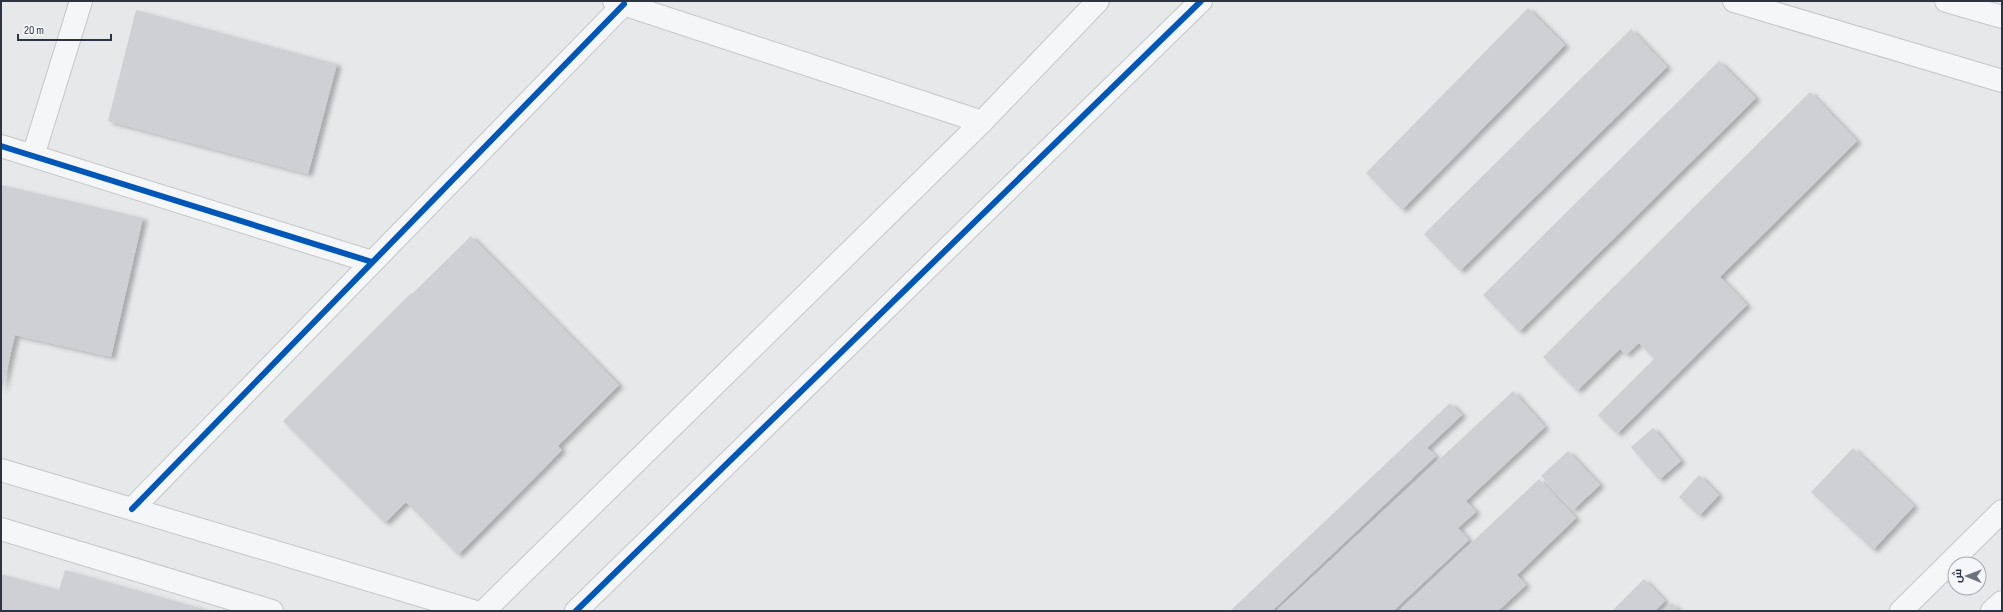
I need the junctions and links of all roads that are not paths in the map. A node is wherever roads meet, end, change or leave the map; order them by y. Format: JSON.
{"nodes":[{"id":1,"x":81,"y":1,"type":"edge"},
{"id":2,"x":1098,"y":1,"type":"edge"},
{"id":3,"x":1201,"y":1,"type":"edge"},
{"id":4,"x":1734,"y":1,"type":"edge"},
{"id":5,"x":1946,"y":1,"type":"edge"},
{"id":6,"x":619,"y":2,"type":"edge"},
{"id":7,"x":2002,"y":18,"type":"edge"},
{"id":8,"x":2002,"y":81,"type":"edge"},
{"id":9,"x":982,"y":122,"type":"junction"},
{"id":10,"x":1,"y":146,"type":"edge"},
{"id":11,"x":33,"y":156,"type":"junction"},
{"id":12,"x":372,"y":262,"type":"junction"},
{"id":13,"x":1,"y":470,"type":"edge"},
{"id":14,"x":132,"y":509,"type":"junction"},
{"id":15,"x":2002,"y":511,"type":"edge"},
{"id":16,"x":1,"y":529,"type":"edge"},
{"id":17,"x":2002,"y":602,"type":"edge"},
{"id":18,"x":272,"y":611,"type":"edge"},
{"id":19,"x":473,"y":611,"type":"edge"},
{"id":20,"x":484,"y":611,"type":"edge"},
{"id":21,"x":576,"y":611,"type":"edge"},
{"id":22,"x":1901,"y":611,"type":"edge"},
{"id":23,"x":1992,"y":611,"type":"edge"}],
"edges":[{"from":1,"to":11,"type":"street"},
{"from":2,"to":9,"type":"street"},
{"from":3,"to":21,"type":"street"},
{"from":4,"to":8,"type":"street"},
{"from":5,"to":7,"type":"street"},
{"from":6,"to":9,"type":"street"},
{"from":6,"to":12,"type":"street"},
{"from":9,"to":20,"type":"street"},
{"from":10,"to":11,"type":"street"},
{"from":11,"to":12,"type":"street"},
{"from":12,"to":14,"type":"street"},
{"from":13,"to":14,"type":"street"},
{"from":14,"to":19,"type":"street"},
{"from":15,"to":22,"type":"street"},
{"from":16,"to":18,"type":"street"},
{"from":17,"to":23,"type":"street"}]}
